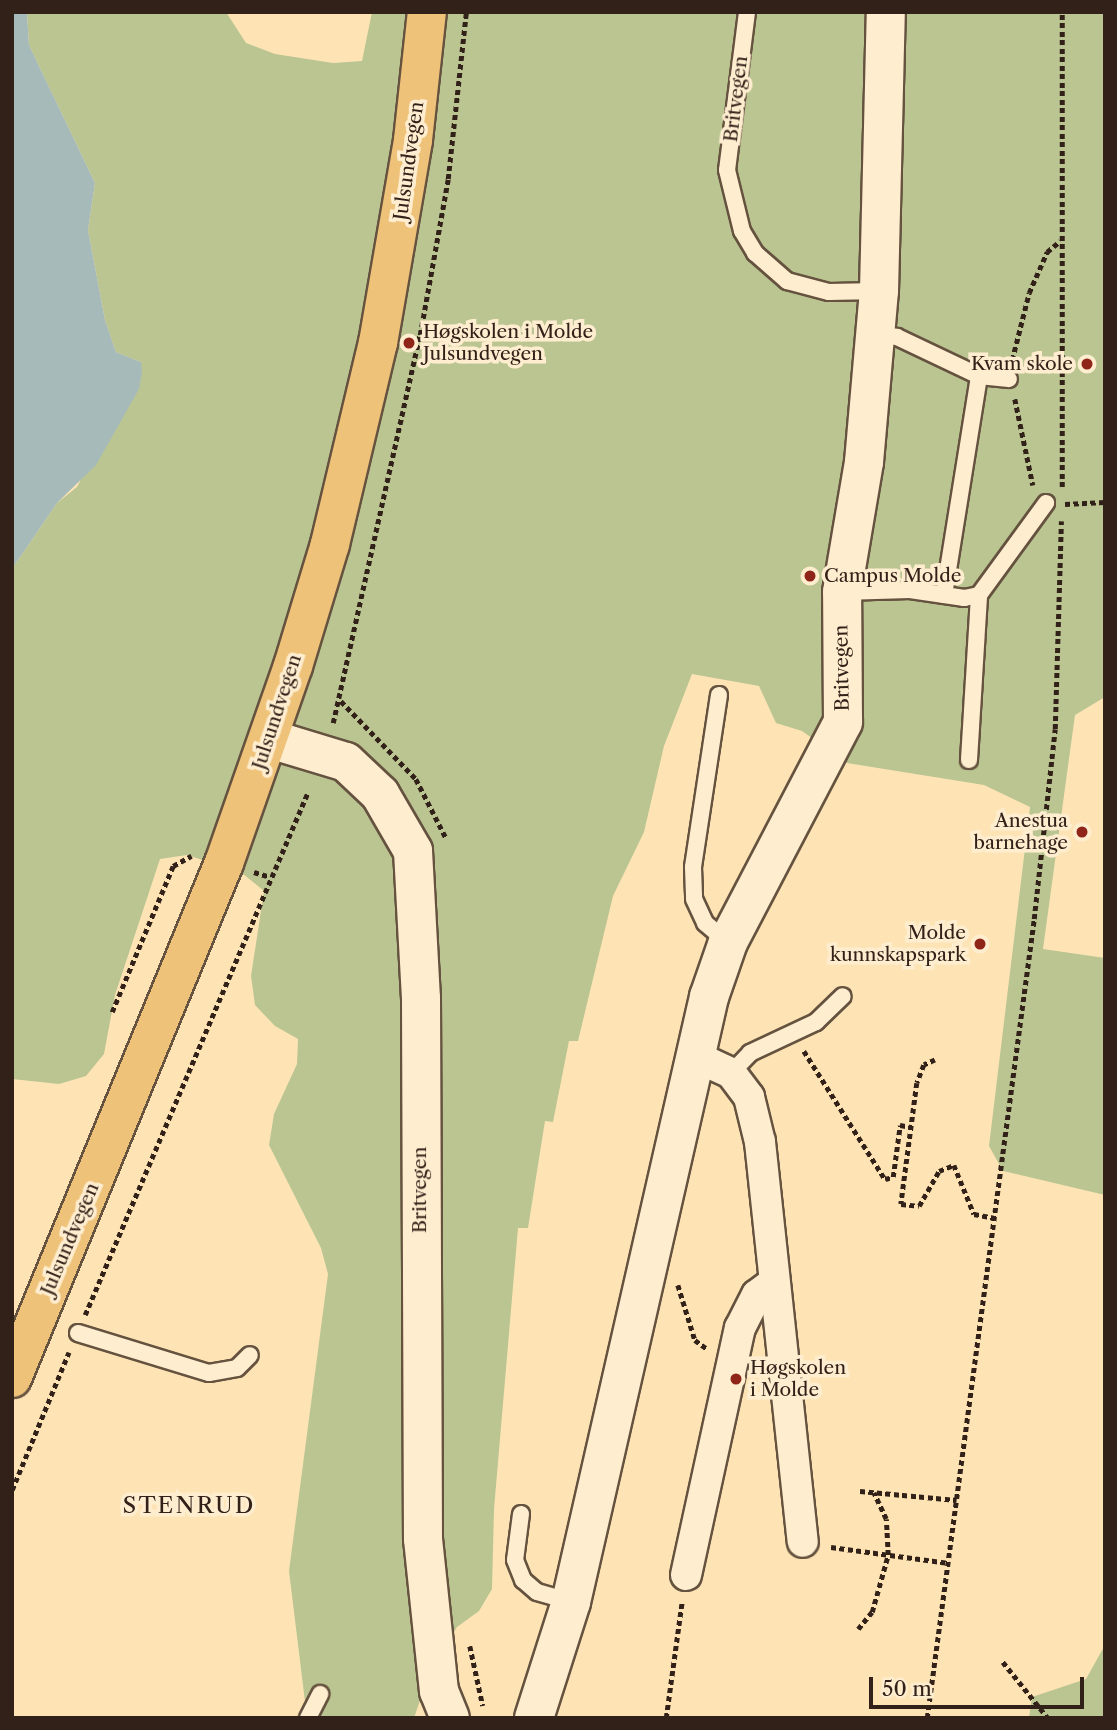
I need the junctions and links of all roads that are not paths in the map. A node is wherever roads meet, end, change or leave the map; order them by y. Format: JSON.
{"nodes":[{"id":1,"x":426,"y":12,"type":"edge"},
{"id":2,"x":747,"y":12,"type":"edge"},
{"id":3,"x":886,"y":12,"type":"edge"},
{"id":4,"x":879,"y":291,"type":"junction"},
{"id":5,"x":876,"y":335,"type":"junction"},
{"id":6,"x":979,"y":376,"type":"junction"},
{"id":7,"x":1009,"y":379,"type":"road end"},
{"id":8,"x":1054,"y":503,"type":"road end"},
{"id":9,"x":842,"y":592,"type":"junction"},
{"id":10,"x":944,"y":595,"type":"junction"},
{"id":11,"x":979,"y":595,"type":"junction"},
{"id":12,"x":719,"y":695,"type":"dead end"},
{"id":13,"x":270,"y":739,"type":"junction"},
{"id":14,"x":970,"y":760,"type":"dead end"},
{"id":15,"x":728,"y":942,"type":"junction"},
{"id":16,"x":844,"y":996,"type":"dead end"},
{"id":17,"x":694,"y":1056,"type":"junction"},
{"id":18,"x":731,"y":1073,"type":"junction"},
{"id":19,"x":773,"y":1283,"type":"junction"},
{"id":20,"x":78,"y":1333,"type":"road end"},
{"id":21,"x":250,"y":1355,"type":"dead end"},
{"id":22,"x":12,"y":1378,"type":"edge"},
{"id":23,"x":521,"y":1514,"type":"dead end"},
{"id":24,"x":803,"y":1542,"type":"dead end"},
{"id":25,"x":686,"y":1575,"type":"road end"},
{"id":26,"x":570,"y":1602,"type":"junction"},
{"id":27,"x":320,"y":1694,"type":"dead end"},
{"id":28,"x":308,"y":1718,"type":"edge"},
{"id":29,"x":450,"y":1718,"type":"edge"},
{"id":30,"x":534,"y":1718,"type":"edge"}],
"edges":[{"from":1,"to":13,"type":"main road","name":"Julsundvegen"},
{"from":2,"to":4,"type":"lane","name":"Britvegen"},
{"from":3,"to":4,"type":"street","name":"Britvegen"},
{"from":4,"to":5,"type":"street","name":"Britvegen"},
{"from":5,"to":6,"type":"lane"},
{"from":5,"to":9,"type":"street","name":"Britvegen"},
{"from":6,"to":7,"type":"lane"},
{"from":6,"to":10,"type":"lane"},
{"from":8,"to":11,"type":"lane"},
{"from":9,"to":10,"type":"lane"},
{"from":9,"to":15,"type":"street","name":"Britvegen"},
{"from":10,"to":11,"type":"lane"},
{"from":11,"to":14,"type":"lane"},
{"from":12,"to":15,"type":"lane"},
{"from":13,"to":22,"type":"main road","name":"Julsundvegen"},
{"from":13,"to":29,"type":"street","name":"Britvegen"},
{"from":15,"to":17,"type":"street","name":"Britvegen"},
{"from":16,"to":18,"type":"lane"},
{"from":17,"to":18,"type":"street"},
{"from":17,"to":26,"type":"street","name":"Britvegen"},
{"from":18,"to":19,"type":"street"},
{"from":19,"to":24,"type":"street"},
{"from":19,"to":25,"type":"street"},
{"from":20,"to":21,"type":"lane"},
{"from":23,"to":26,"type":"lane"},
{"from":26,"to":30,"type":"street","name":"Britvegen"},
{"from":27,"to":28,"type":"lane"}]}
